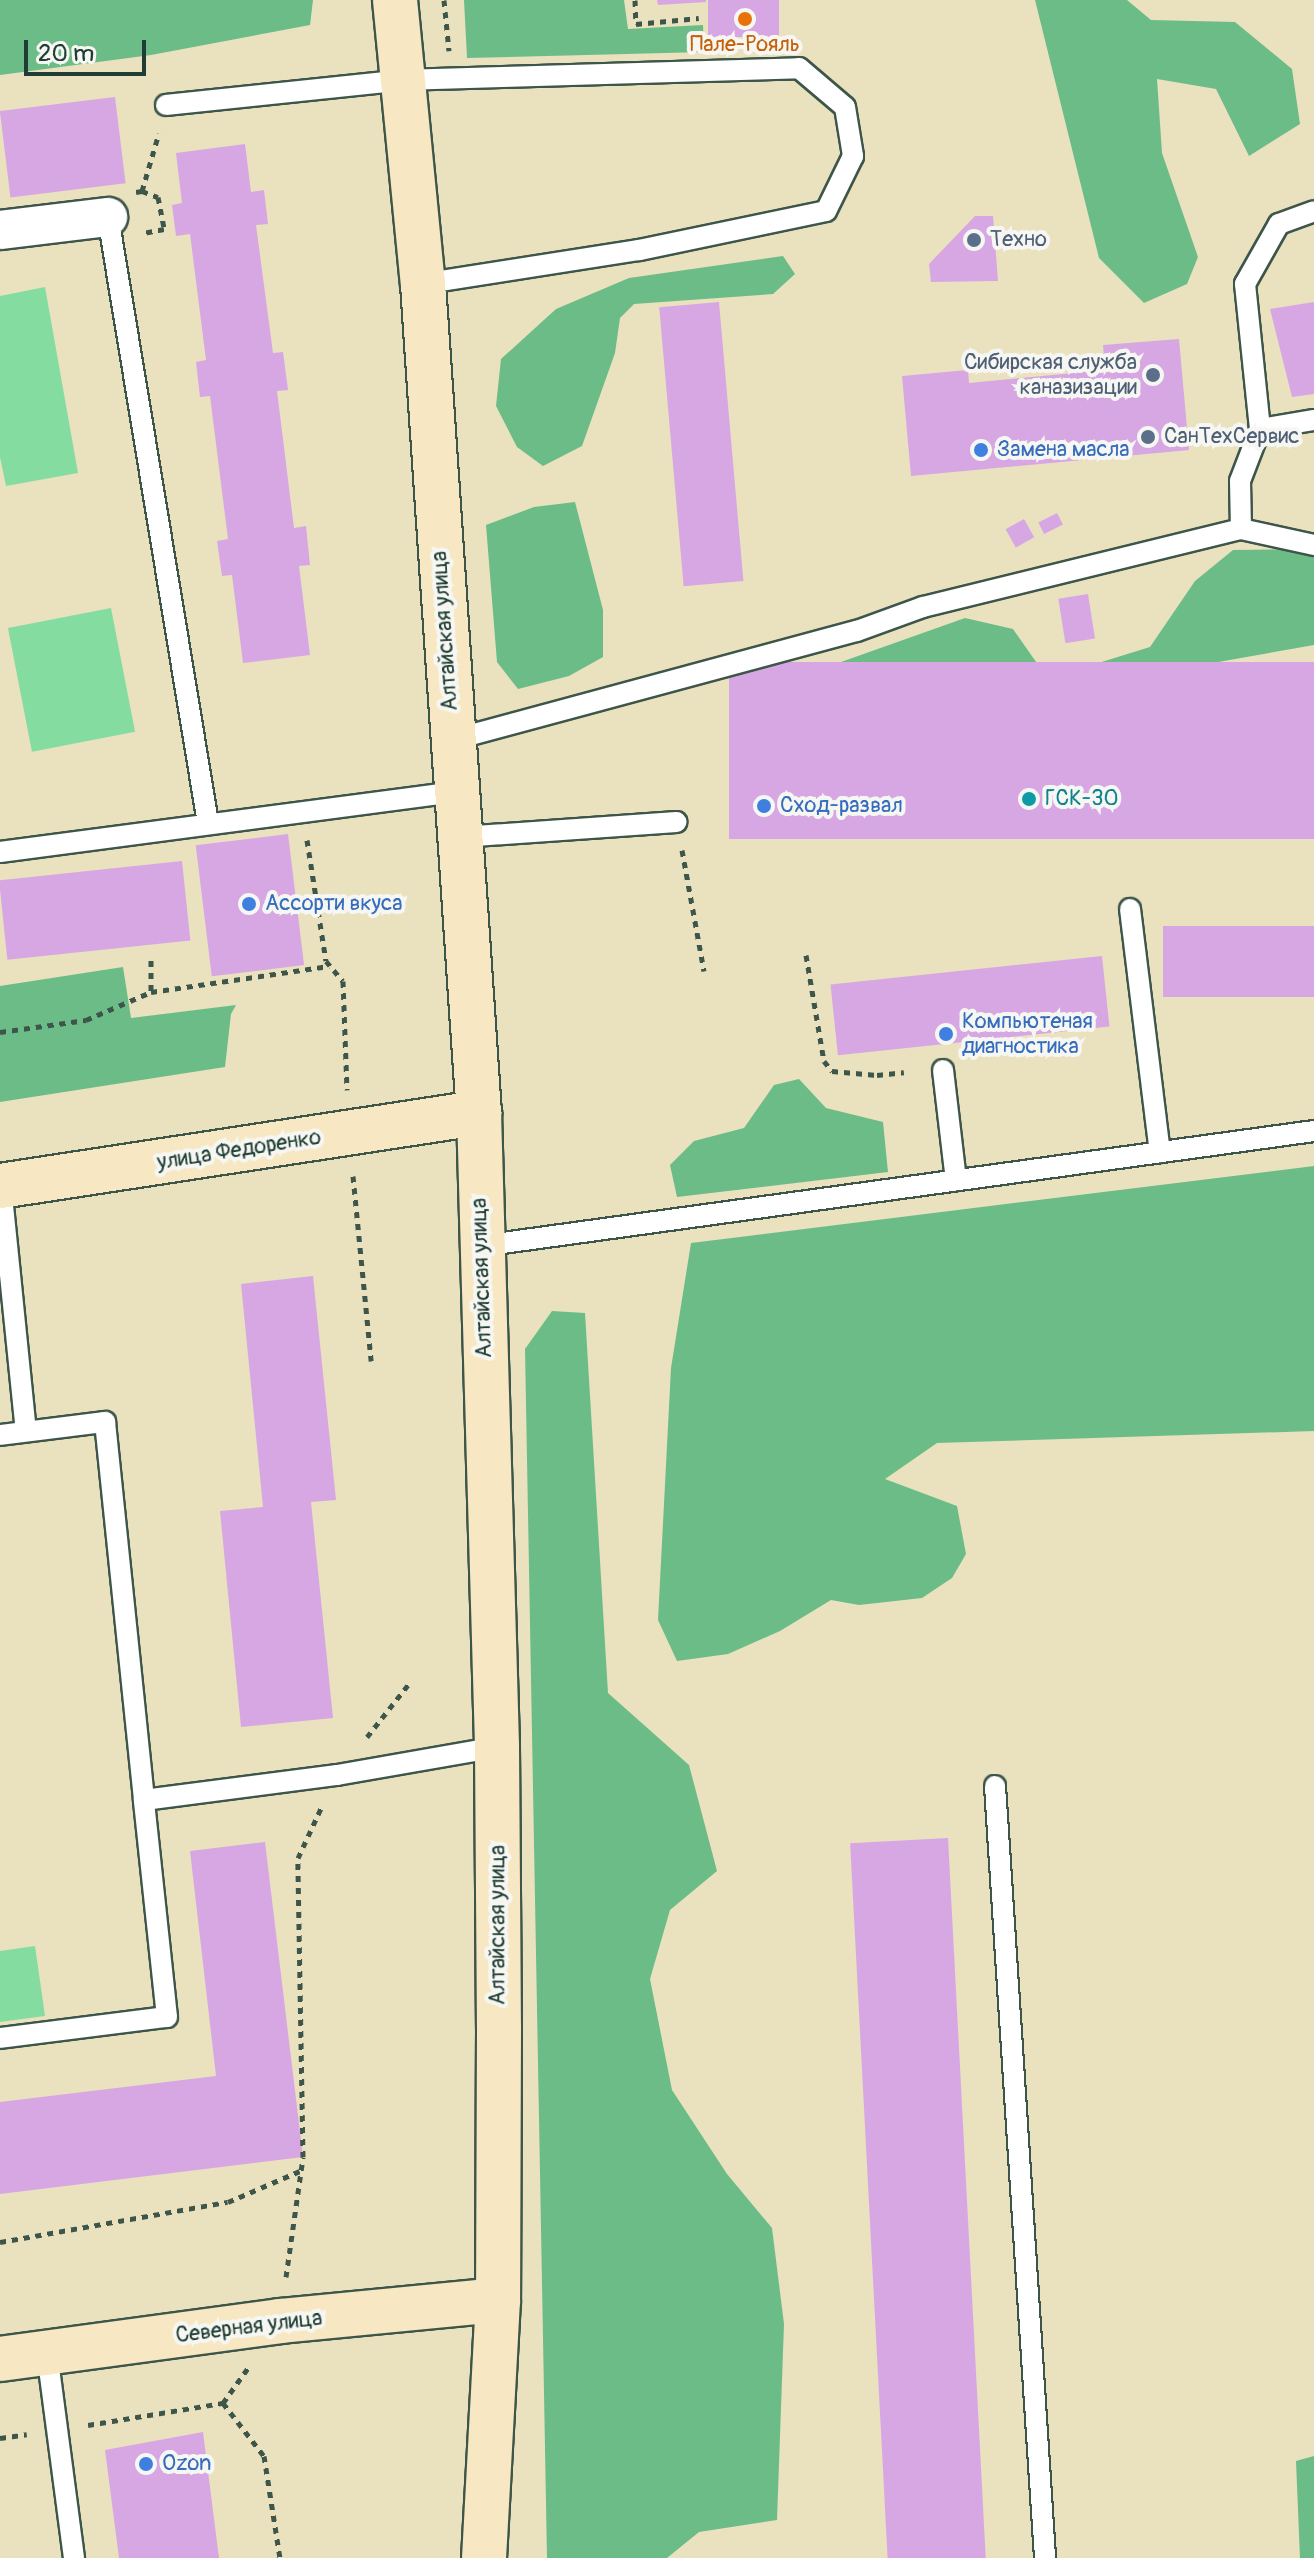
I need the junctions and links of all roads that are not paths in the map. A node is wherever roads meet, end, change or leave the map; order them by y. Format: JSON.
{"nodes":[{"id":1,"x":395,"y":0,"type":"edge"},
{"id":2,"x":402,"y":80,"type":"junction"},
{"id":3,"x":166,"y":105,"type":"road end"},
{"id":4,"x":1314,"y":211,"type":"edge"},
{"id":5,"x":108,"y":217,"type":"joint"},
{"id":6,"x":0,"y":230,"type":"edge"},
{"id":7,"x":423,"y":284,"type":"junction"},
{"id":8,"x":1314,"y":420,"type":"edge"},
{"id":9,"x":1260,"y":429,"type":"junction"},
{"id":10,"x":1241,"y":529,"type":"junction"},
{"id":11,"x":1314,"y":545,"type":"edge"},
{"id":12,"x":452,"y":740,"type":"junction"},
{"id":13,"x":456,"y":792,"type":"junction"},
{"id":14,"x":676,"y":822,"type":"road end"},
{"id":15,"x":208,"y":823,"type":"junction"},
{"id":16,"x":461,"y":837,"type":"junction"},
{"id":17,"x":0,"y":852,"type":"edge"},
{"id":18,"x":1130,"y":909,"type":"dead end"},
{"id":19,"x":943,"y":1070,"type":"dead end"},
{"id":20,"x":479,"y":1113,"type":"junction"},
{"id":21,"x":1314,"y":1131,"type":"edge"},
{"id":22,"x":1160,"y":1152,"type":"junction"},
{"id":23,"x":956,"y":1180,"type":"junction"},
{"id":24,"x":1,"y":1186,"type":"edge"},
{"id":25,"x":481,"y":1246,"type":"junction"},
{"id":26,"x":26,"y":1431,"type":"junction"},
{"id":27,"x":0,"y":1435,"type":"edge"},
{"id":28,"x":497,"y":1747,"type":"junction"},
{"id":29,"x":995,"y":1786,"type":"dead end"},
{"id":30,"x":144,"y":1800,"type":"junction"},
{"id":31,"x":0,"y":2038,"type":"edge"},
{"id":32,"x":498,"y":2300,"type":"junction"},
{"id":33,"x":47,"y":2353,"type":"junction"},
{"id":34,"x":0,"y":2359,"type":"edge"},
{"id":35,"x":74,"y":2558,"type":"edge"},
{"id":36,"x":484,"y":2558,"type":"edge"},
{"id":37,"x":1045,"y":2558,"type":"edge"}],
"edges":[{"from":1,"to":2,"type":"main road","name":"Алтайская улица"},
{"from":2,"to":3,"type":"lane"},
{"from":2,"to":7,"type":"main road","name":"Алтайская улица"},
{"from":2,"to":7,"type":"lane"},
{"from":4,"to":9,"type":"lane"},
{"from":5,"to":6,"type":"street"},
{"from":5,"to":15,"type":"lane"},
{"from":7,"to":12,"type":"main road","name":"Алтайская улица"},
{"from":8,"to":9,"type":"lane"},
{"from":9,"to":10,"type":"lane"},
{"from":10,"to":11,"type":"lane"},
{"from":10,"to":12,"type":"lane"},
{"from":12,"to":13,"type":"main road","name":"Алтайская улица"},
{"from":13,"to":15,"type":"lane"},
{"from":13,"to":16,"type":"main road","name":"Алтайская улица"},
{"from":14,"to":16,"type":"lane"},
{"from":15,"to":17,"type":"lane"},
{"from":16,"to":20,"type":"main road","name":"Алтайская улица"},
{"from":18,"to":22,"type":"lane"},
{"from":19,"to":23,"type":"lane"},
{"from":20,"to":24,"type":"main road","name":"улица Федоренко"},
{"from":20,"to":25,"type":"main road","name":"Алтайская улица"},
{"from":21,"to":22,"type":"lane"},
{"from":22,"to":23,"type":"lane"},
{"from":23,"to":25,"type":"lane"},
{"from":24,"to":26,"type":"lane"},
{"from":25,"to":28,"type":"main road","name":"Алтайская улица"},
{"from":26,"to":27,"type":"lane"},
{"from":26,"to":30,"type":"lane"},
{"from":28,"to":30,"type":"lane"},
{"from":28,"to":32,"type":"main road","name":"Алтайская улица"},
{"from":29,"to":37,"type":"lane"},
{"from":30,"to":31,"type":"lane"},
{"from":32,"to":33,"type":"main road","name":"Северная улица"},
{"from":32,"to":36,"type":"main road","name":"Алтайская улица"},
{"from":33,"to":34,"type":"main road","name":"Северная улица"},
{"from":33,"to":35,"type":"lane"}]}
